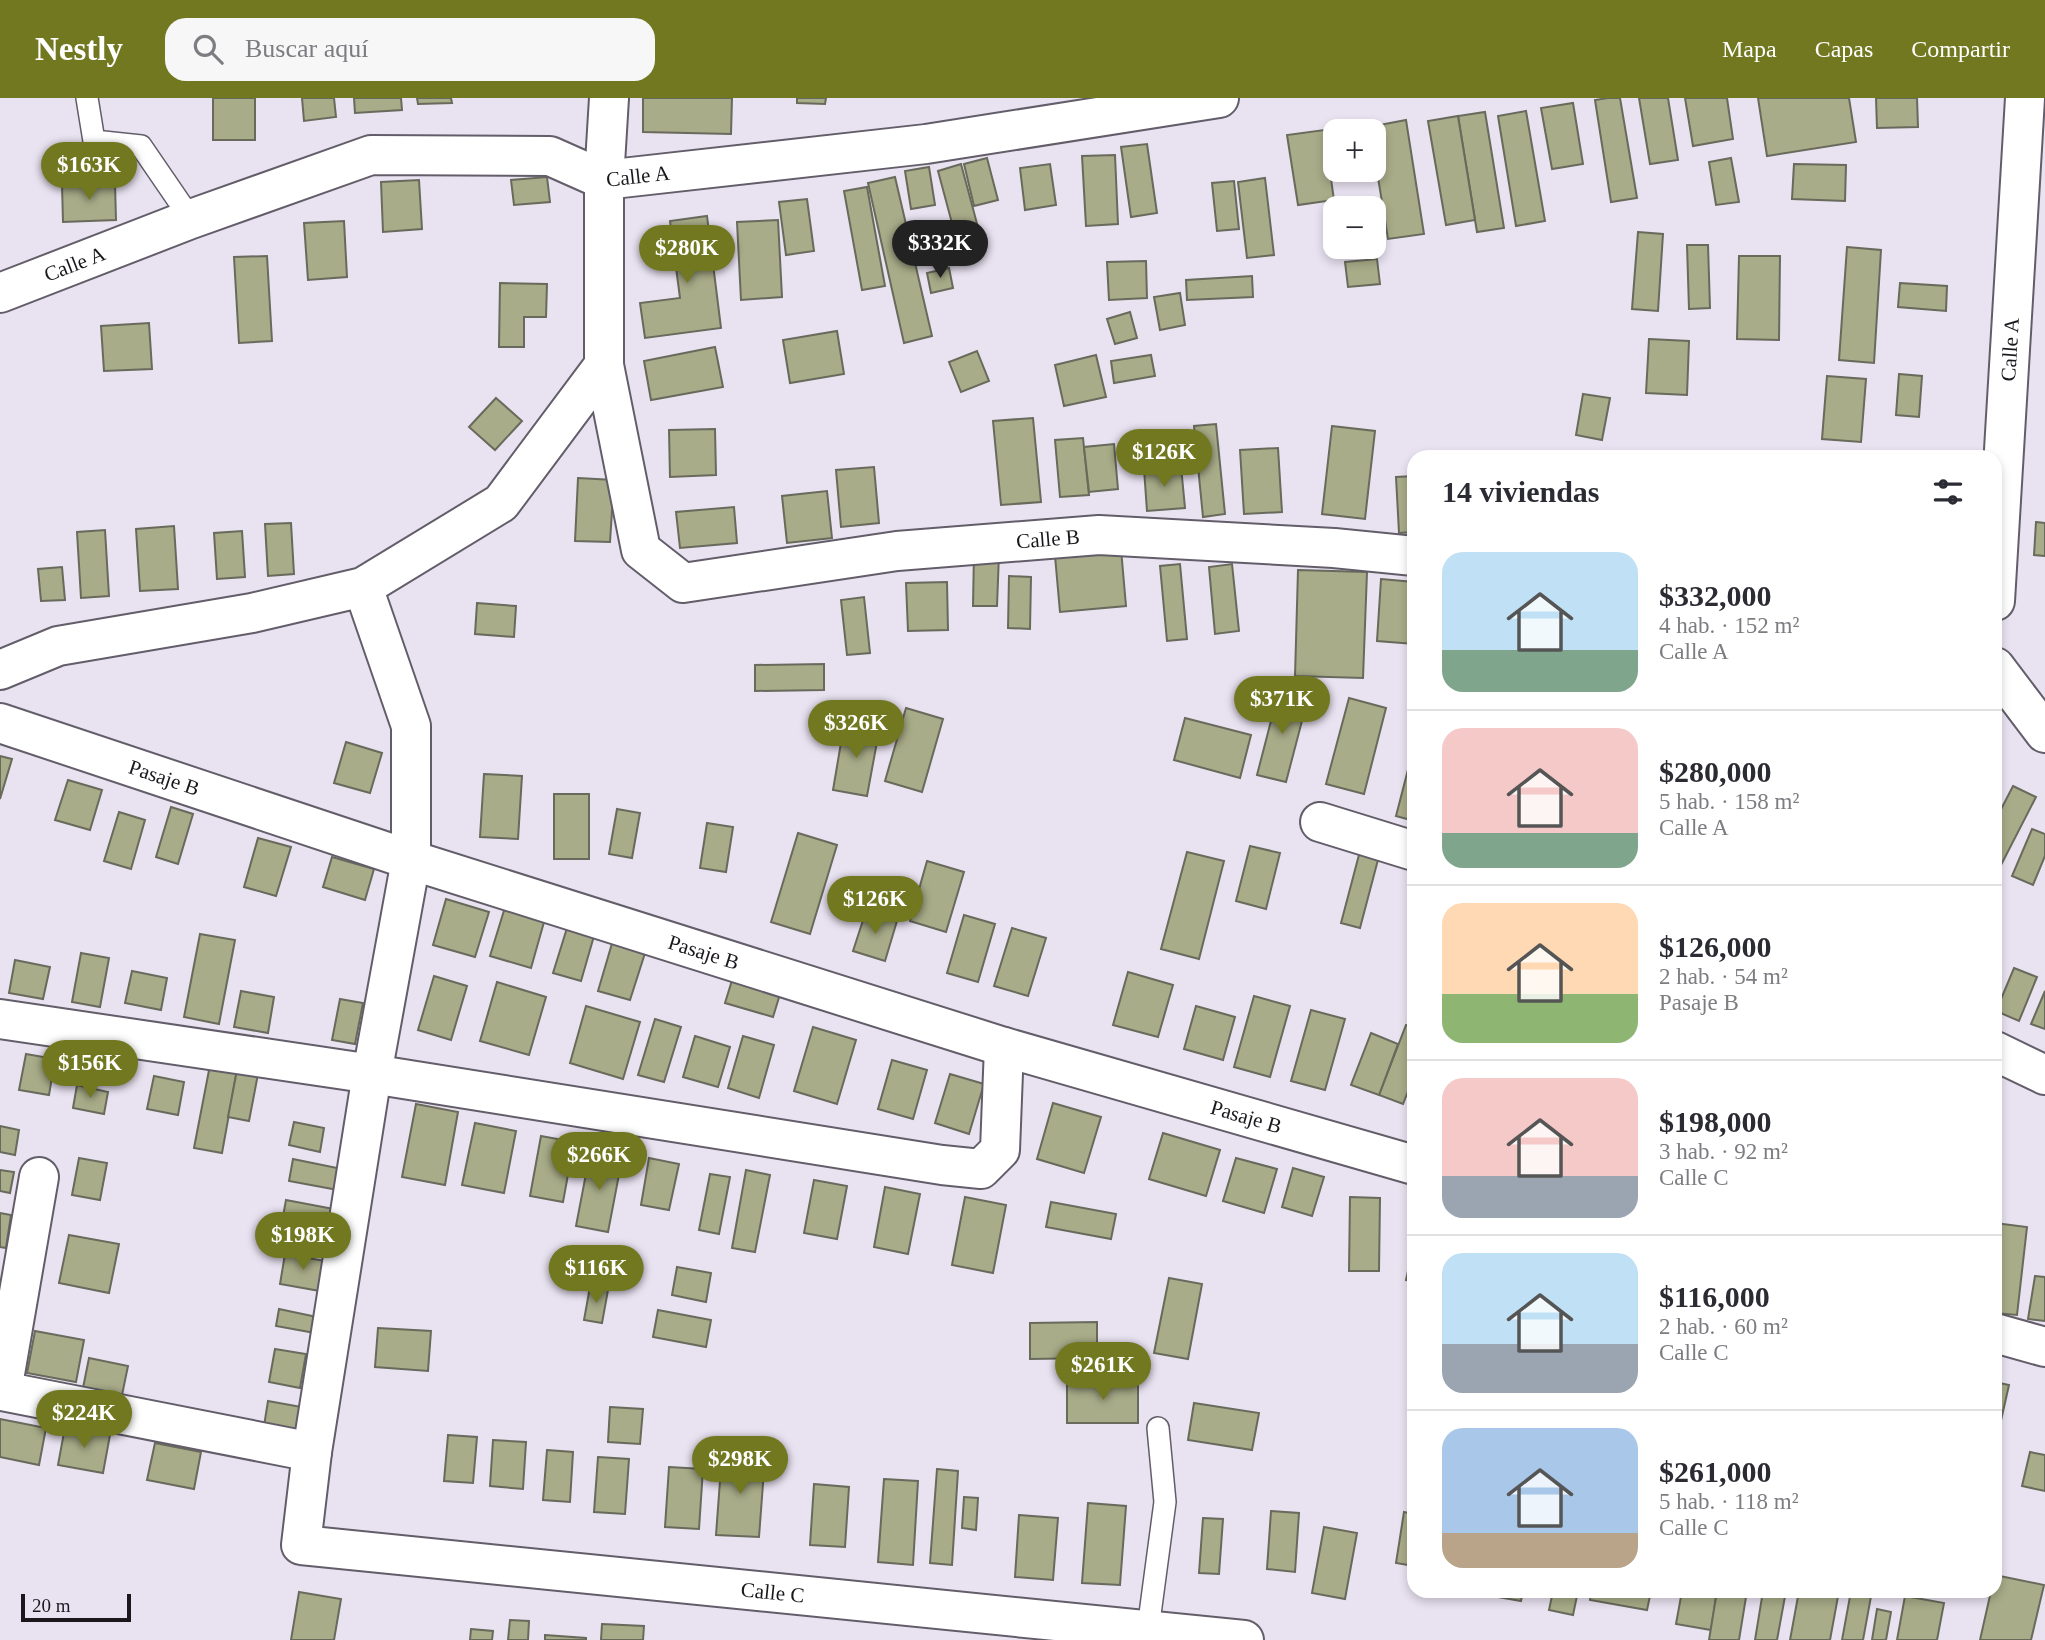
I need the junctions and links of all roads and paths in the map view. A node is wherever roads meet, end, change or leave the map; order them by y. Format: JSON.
{"nodes":[{"id":1,"x":87,"y":98,"type":"edge"},
{"id":2,"x":609,"y":98,"type":"edge"},
{"id":3,"x":1219,"y":98,"type":"edge"},
{"id":4,"x":2025,"y":98,"type":"edge"},
{"id":5,"x":604,"y":180,"type":"junction"},
{"id":6,"x":191,"y":219,"type":"junction"},
{"id":7,"x":0,"y":293,"type":"edge"},
{"id":8,"x":604,"y":365,"type":"junction"},
{"id":9,"x":2002,"y":484,"type":"edge"},
{"id":10,"x":1407,"y":555,"type":"edge"},
{"id":11,"x":363,"y":587,"type":"junction"},
{"id":12,"x":0,"y":670,"type":"edge"},
{"id":13,"x":2002,"y":676,"type":"edge"},
{"id":14,"x":0,"y":723,"type":"edge"},
{"id":15,"x":2045,"y":733,"type":"edge"},
{"id":16,"x":1320,"y":822,"type":"dead end"},
{"id":17,"x":1407,"y":849,"type":"edge"},
{"id":18,"x":411,"y":860,"type":"junction"},
{"id":19,"x":0,"y":1019,"type":"edge"},
{"id":20,"x":1004,"y":1047,"type":"junction"},
{"id":21,"x":2002,"y":1054,"type":"edge"},
{"id":22,"x":372,"y":1074,"type":"junction"},
{"id":23,"x":2045,"y":1075,"type":"edge"},
{"id":24,"x":1407,"y":1163,"type":"edge"},
{"id":25,"x":39,"y":1177,"type":"dead end"},
{"id":26,"x":2002,"y":1335,"type":"edge"},
{"id":27,"x":2045,"y":1347,"type":"edge"},
{"id":28,"x":1158,"y":1428,"type":"dead end"},
{"id":29,"x":312,"y":1452,"type":"junction"},
{"id":30,"x":1148,"y":1629,"type":"junction"},
{"id":31,"x":1244,"y":1640,"type":"edge"}],
"edges":[{"from":1,"to":6,"type":"lane"},
{"from":2,"to":5,"type":"street"},
{"from":3,"to":5,"type":"street","name":"Calle A"},
{"from":4,"to":9,"type":"street","name":"Calle A"},
{"from":5,"to":6,"type":"street","name":"Calle A"},
{"from":5,"to":8,"type":"street"},
{"from":6,"to":7,"type":"street","name":"Calle A"},
{"from":8,"to":10,"type":"street","name":"Calle B"},
{"from":8,"to":11,"type":"street"},
{"from":11,"to":12,"type":"street"},
{"from":11,"to":18,"type":"street"},
{"from":13,"to":15,"type":"street"},
{"from":14,"to":18,"type":"street","name":"Pasaje B"},
{"from":16,"to":17,"type":"street"},
{"from":18,"to":20,"type":"street","name":"Pasaje B"},
{"from":18,"to":22,"type":"street"},
{"from":19,"to":22,"type":"street"},
{"from":20,"to":22,"type":"street"},
{"from":20,"to":24,"type":"street","name":"Pasaje B"},
{"from":21,"to":23,"type":"street"},
{"from":22,"to":29,"type":"street"},
{"from":25,"to":29,"type":"street"},
{"from":26,"to":27,"type":"street"},
{"from":28,"to":30,"type":"lane"},
{"from":29,"to":30,"type":"street","name":"Calle C"},
{"from":30,"to":31,"type":"street","name":"Calle C"}]}
